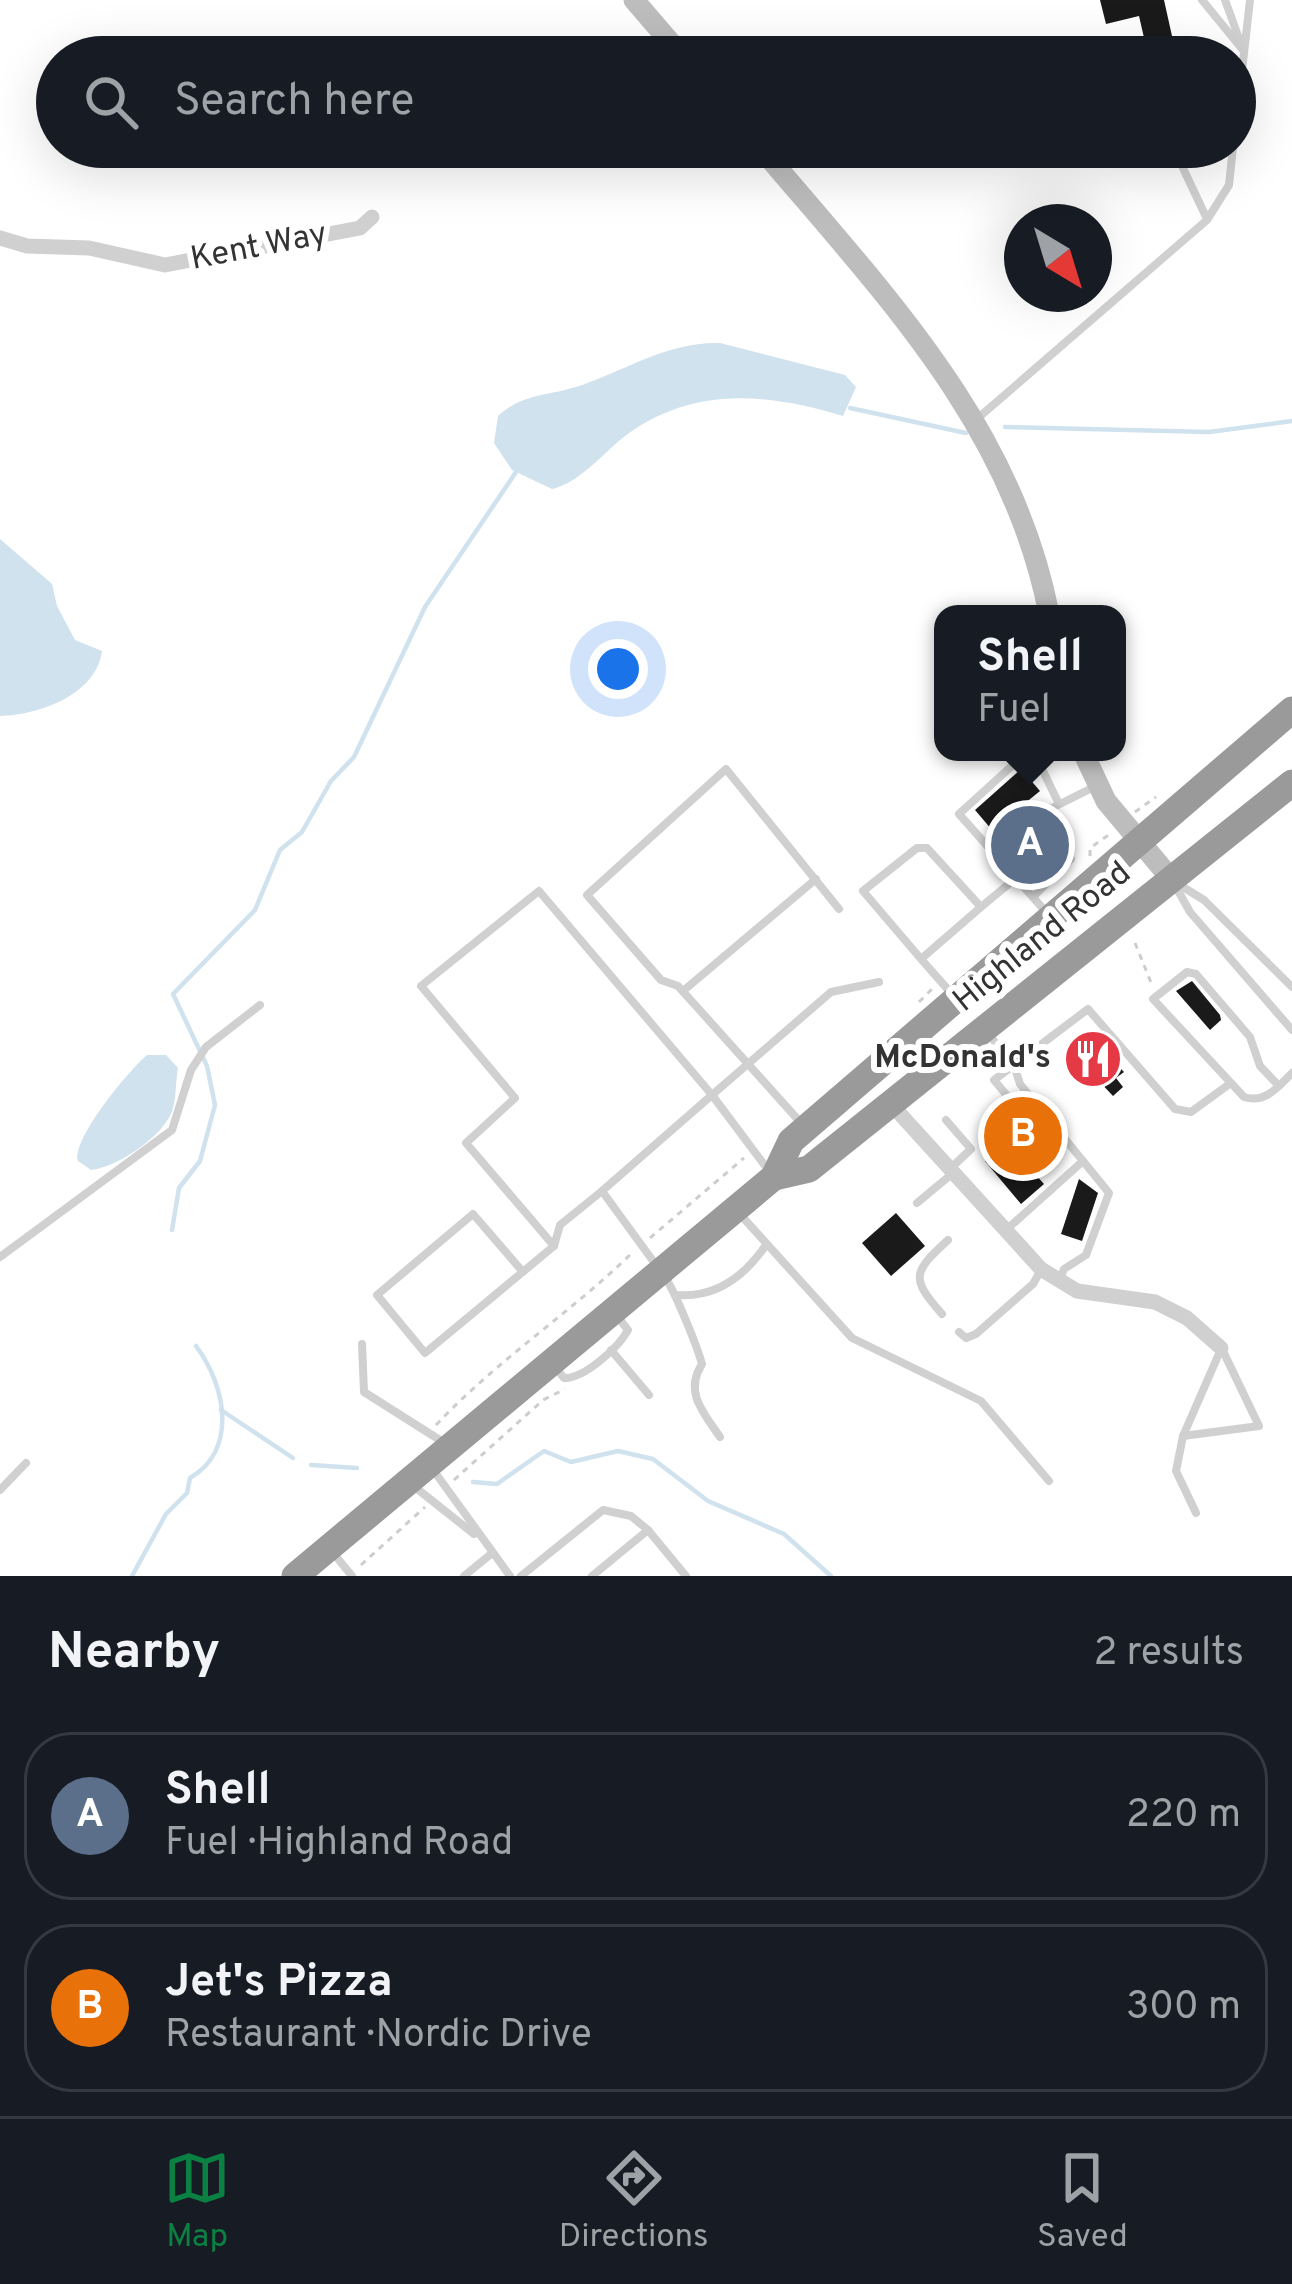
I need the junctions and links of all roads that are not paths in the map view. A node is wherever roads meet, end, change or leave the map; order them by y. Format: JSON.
{"nodes":[{"id":1,"x":634,"y":0,"type":"edge"},
{"id":2,"x":1202,"y":0,"type":"edge"},
{"id":3,"x":1225,"y":0,"type":"edge"},
{"id":4,"x":1250,"y":0,"type":"edge"},
{"id":5,"x":665,"y":36,"type":"edge"},
{"id":6,"x":1232,"y":36,"type":"edge"},
{"id":7,"x":1238,"y":36,"type":"edge"},
{"id":8,"x":1246,"y":36,"type":"edge"},
{"id":9,"x":778,"y":168,"type":"edge"},
{"id":10,"x":1183,"y":168,"type":"edge"},
{"id":11,"x":1231,"y":168,"type":"edge"},
{"id":12,"x":372,"y":217,"type":"dead end"},
{"id":13,"x":1207,"y":220,"type":"junction"},
{"id":14,"x":0,"y":238,"type":"edge"},
{"id":15,"x":977,"y":419,"type":"junction"},
{"id":16,"x":1047,"y":605,"type":"edge"},
{"id":17,"x":1292,"y":710,"type":"edge"},
{"id":18,"x":1017,"y":761,"type":"edge"},
{"id":19,"x":1036,"y":761,"type":"edge"},
{"id":20,"x":1087,"y":761,"type":"edge"},
{"id":21,"x":1292,"y":783,"type":"edge"},
{"id":22,"x":1098,"y":785,"type":"junction"},
{"id":23,"x":1060,"y":804,"type":"junction"},
{"id":24,"x":1140,"y":842,"type":"junction"},
{"id":25,"x":1016,"y":878,"type":"junction"},
{"id":26,"x":816,"y":879,"type":"junction"},
{"id":27,"x":1172,"y":880,"type":"junction"},
{"id":28,"x":981,"y":907,"type":"junction"},
{"id":29,"x":1042,"y":908,"type":"junction"},
{"id":30,"x":839,"y":909,"type":"dead end"},
{"id":31,"x":921,"y":958,"type":"junction"},
{"id":32,"x":879,"y":982,"type":"dead end"},
{"id":33,"x":1292,"y":987,"type":"edge"},
{"id":34,"x":683,"y":991,"type":"junction"},
{"id":35,"x":956,"y":999,"type":"junction"},
{"id":36,"x":260,"y":1006,"type":"dead end"},
{"id":37,"x":985,"y":1030,"type":"junction"},
{"id":38,"x":1292,"y":1030,"type":"edge"},
{"id":39,"x":746,"y":1062,"type":"junction"},
{"id":40,"x":1014,"y":1065,"type":"junction"},
{"id":41,"x":873,"y":1071,"type":"junction"},
{"id":42,"x":1292,"y":1072,"type":"edge"},
{"id":43,"x":1228,"y":1085,"type":"junction"},
{"id":44,"x":1279,"y":1086,"type":"junction"},
{"id":45,"x":712,"y":1095,"type":"junction"},
{"id":46,"x":891,"y":1105,"type":"junction"},
{"id":47,"x":1019,"y":1109,"type":"dead end"},
{"id":48,"x":946,"y":1120,"type":"dead end"},
{"id":49,"x":806,"y":1129,"type":"junction"},
{"id":50,"x":1083,"y":1161,"type":"junction"},
{"id":51,"x":952,"y":1170,"type":"junction"},
{"id":52,"x":774,"y":1177,"type":"junction"},
{"id":53,"x":602,"y":1191,"type":"junction"},
{"id":54,"x":917,"y":1203,"type":"dead end"},
{"id":55,"x":735,"y":1209,"type":"junction"},
{"id":56,"x":1005,"y":1231,"type":"junction"},
{"id":57,"x":948,"y":1240,"type":"dead end"},
{"id":58,"x":766,"y":1245,"type":"junction"},
{"id":59,"x":554,"y":1246,"type":"junction"},
{"id":60,"x":0,"y":1257,"type":"edge"},
{"id":61,"x":660,"y":1270,"type":"junction"},
{"id":62,"x":1041,"y":1270,"type":"junction"},
{"id":63,"x":523,"y":1272,"type":"junction"},
{"id":64,"x":1059,"y":1281,"type":"junction"},
{"id":65,"x":677,"y":1294,"type":"junction"},
{"id":66,"x":612,"y":1310,"type":"junction"},
{"id":67,"x":943,"y":1314,"type":"dead end"},
{"id":68,"x":959,"y":1332,"type":"dead end"},
{"id":69,"x":362,"y":1344,"type":"dead end"},
{"id":70,"x":1221,"y":1348,"type":"junction"},
{"id":71,"x":611,"y":1350,"type":"junction"},
{"id":72,"x":559,"y":1371,"type":"junction"},
{"id":73,"x":649,"y":1396,"type":"dead end"},
{"id":74,"x":1183,"y":1436,"type":"junction"},
{"id":75,"x":720,"y":1437,"type":"dead end"},
{"id":76,"x":26,"y":1463,"type":"dead end"},
{"id":77,"x":428,"y":1463,"type":"junction"},
{"id":78,"x":1049,"y":1481,"type":"dead end"},
{"id":79,"x":0,"y":1490,"type":"edge"},
{"id":80,"x":1196,"y":1513,"type":"dead end"},
{"id":81,"x":648,"y":1530,"type":"junction"},
{"id":82,"x":476,"y":1535,"type":"junction"},
{"id":83,"x":328,"y":1548,"type":"junction"},
{"id":84,"x":491,"y":1554,"type":"junction"},
{"id":85,"x":351,"y":1575,"type":"edge"},
{"id":86,"x":295,"y":1576,"type":"edge"},
{"id":87,"x":464,"y":1576,"type":"edge"},
{"id":88,"x":510,"y":1576,"type":"edge"},
{"id":89,"x":521,"y":1576,"type":"edge"},
{"id":90,"x":592,"y":1576,"type":"edge"},
{"id":91,"x":686,"y":1576,"type":"edge"}],
"edges":[{"from":1,"to":5,"type":"main road"},
{"from":2,"to":6,"type":"lane"},
{"from":3,"to":7,"type":"lane"},
{"from":4,"to":8,"type":"lane"},
{"from":9,"to":15,"type":"main road"},
{"from":10,"to":13,"type":"lane"},
{"from":11,"to":13,"type":"lane"},
{"from":12,"to":14,"type":"street","name":"Kent Way"},
{"from":13,"to":15,"type":"lane"},
{"from":15,"to":16,"type":"main road"},
{"from":17,"to":24,"type":"highway","name":"Highland Road"},
{"from":18,"to":25,"type":"lane"},
{"from":19,"to":23,"type":"lane"},
{"from":20,"to":22,"type":"main road"},
{"from":21,"to":27,"type":"highway","name":"Highland Road"},
{"from":22,"to":23,"type":"lane"},
{"from":22,"to":24,"type":"main road"},
{"from":23,"to":29,"type":"lane"},
{"from":24,"to":27,"type":"main road"},
{"from":24,"to":29,"type":"highway","name":"Highland Road"},
{"from":25,"to":28,"type":"lane"},
{"from":25,"to":29,"type":"lane"},
{"from":26,"to":30,"type":"lane"},
{"from":26,"to":34,"type":"lane"},
{"from":26,"to":34,"type":"lane"},
{"from":27,"to":33,"type":"lane"},
{"from":27,"to":37,"type":"highway","name":"Highland Road"},
{"from":27,"to":38,"type":"lane"},
{"from":28,"to":31,"type":"lane"},
{"from":28,"to":31,"type":"lane"},
{"from":29,"to":35,"type":"highway","name":"Highland Road"},
{"from":31,"to":35,"type":"lane"},
{"from":32,"to":39,"type":"lane"},
{"from":34,"to":39,"type":"lane"},
{"from":35,"to":41,"type":"highway","name":"Highland Road"},
{"from":36,"to":60,"type":"lane"},
{"from":37,"to":40,"type":"lane"},
{"from":37,"to":46,"type":"highway","name":"Highland Road"},
{"from":39,"to":45,"type":"lane"},
{"from":39,"to":49,"type":"lane"},
{"from":40,"to":43,"type":"lane"},
{"from":40,"to":47,"type":"lane"},
{"from":40,"to":50,"type":"lane"},
{"from":41,"to":46,"type":"highway"},
{"from":41,"to":49,"type":"highway","name":"Highland Road"},
{"from":42,"to":44,"type":"lane"},
{"from":43,"to":44,"type":"lane"},
{"from":43,"to":44,"type":"lane"},
{"from":45,"to":52,"type":"lane"},
{"from":45,"to":53,"type":"lane"},
{"from":45,"to":59,"type":"lane"},
{"from":46,"to":51,"type":"street"},
{"from":46,"to":52,"type":"highway","name":"Highland Road"},
{"from":48,"to":51,"type":"lane"},
{"from":49,"to":52,"type":"highway","name":"Highland Road"},
{"from":50,"to":56,"type":"lane"},
{"from":50,"to":64,"type":"lane"},
{"from":51,"to":54,"type":"lane"},
{"from":51,"to":56,"type":"street"},
{"from":52,"to":55,"type":"highway","name":"Highland Road"},
{"from":53,"to":59,"type":"lane"},
{"from":53,"to":61,"type":"lane"},
{"from":55,"to":58,"type":"lane"},
{"from":55,"to":61,"type":"highway","name":"Highland Road"},
{"from":56,"to":62,"type":"street"},
{"from":57,"to":67,"type":"lane"},
{"from":58,"to":65,"type":"lane"},
{"from":58,"to":78,"type":"lane"},
{"from":59,"to":63,"type":"lane"},
{"from":61,"to":65,"type":"lane"},
{"from":61,"to":66,"type":"highway","name":"Highland Road"},
{"from":62,"to":64,"type":"street"},
{"from":62,"to":68,"type":"lane"},
{"from":63,"to":63,"type":"lane"},
{"from":64,"to":70,"type":"street"},
{"from":65,"to":75,"type":"lane"},
{"from":66,"to":71,"type":"lane"},
{"from":66,"to":72,"type":"highway","name":"Highland Road"},
{"from":69,"to":77,"type":"lane"},
{"from":70,"to":74,"type":"lane"},
{"from":70,"to":74,"type":"lane"},
{"from":71,"to":72,"type":"lane"},
{"from":71,"to":73,"type":"lane"},
{"from":72,"to":77,"type":"highway","name":"Highland Road"},
{"from":74,"to":80,"type":"lane"},
{"from":76,"to":79,"type":"lane"},
{"from":77,"to":82,"type":"lane"},
{"from":77,"to":82,"type":"lane"},
{"from":77,"to":83,"type":"highway","name":"Highland Road"},
{"from":81,"to":89,"type":"lane"},
{"from":81,"to":90,"type":"lane"},
{"from":81,"to":91,"type":"lane"},
{"from":82,"to":84,"type":"lane"},
{"from":83,"to":85,"type":"lane"},
{"from":83,"to":86,"type":"highway","name":"Highland Road"},
{"from":84,"to":87,"type":"lane"},
{"from":84,"to":88,"type":"lane"}]}
